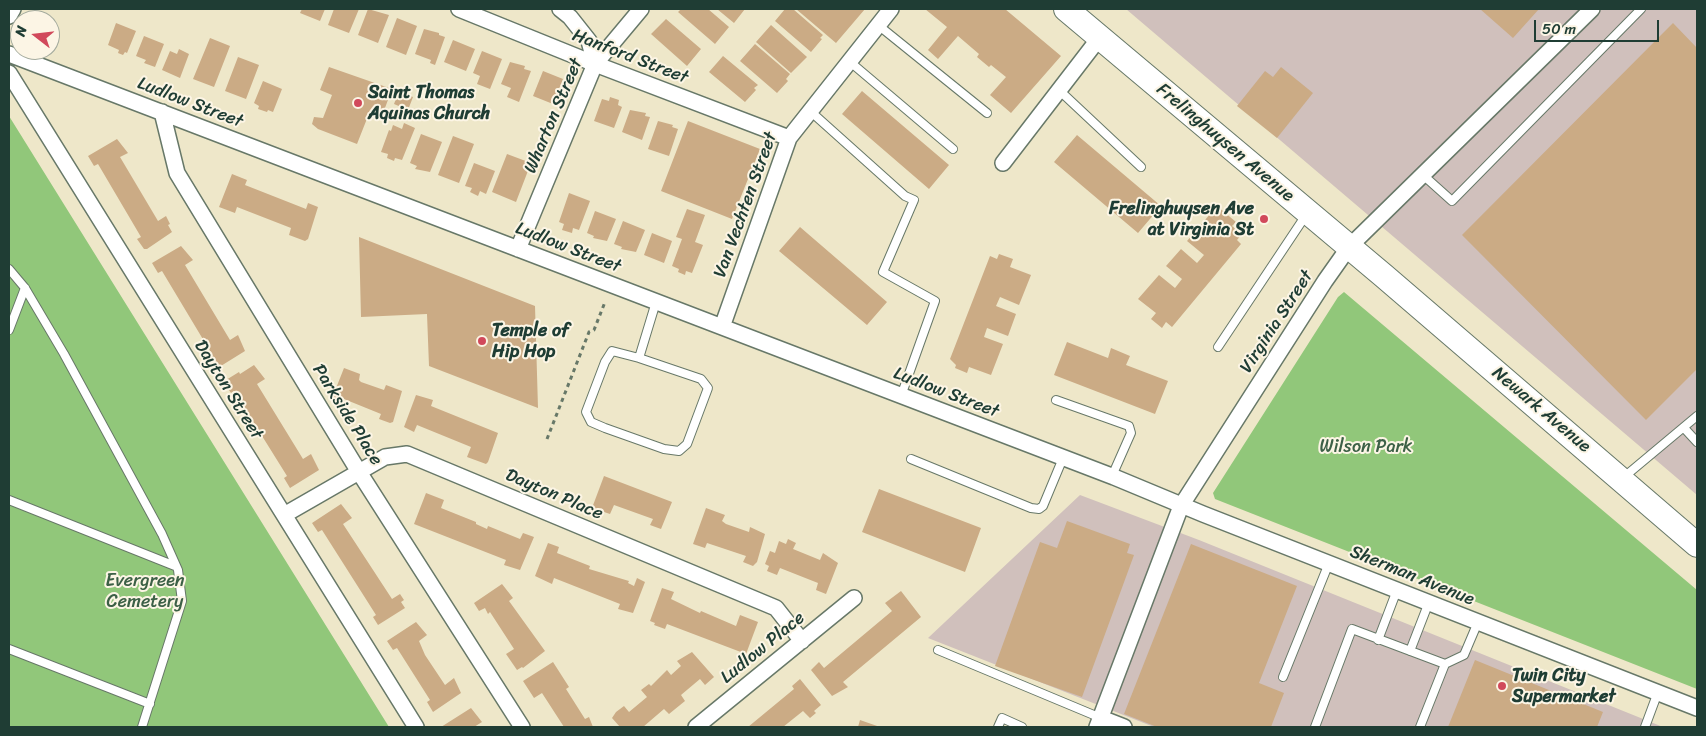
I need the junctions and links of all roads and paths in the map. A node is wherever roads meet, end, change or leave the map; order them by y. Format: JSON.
{"nodes":[{"id":1,"x":13,"y":9,"type":"edge"},
{"id":2,"x":459,"y":9,"type":"edge"},
{"id":3,"x":560,"y":9,"type":"edge"},
{"id":4,"x":641,"y":9,"type":"edge"},
{"id":5,"x":891,"y":9,"type":"edge"},
{"id":6,"x":1066,"y":9,"type":"edge"},
{"id":7,"x":1592,"y":9,"type":"edge"},
{"id":8,"x":1641,"y":9,"type":"edge"},
{"id":9,"x":9,"y":16,"type":"edge"},
{"id":10,"x":878,"y":25,"type":"junction"},
{"id":11,"x":1100,"y":36,"type":"junction"},
{"id":12,"x":9,"y":54,"type":"edge"},
{"id":13,"x":849,"y":61,"type":"junction"},
{"id":14,"x":594,"y":64,"type":"junction"},
{"id":15,"x":9,"y":73,"type":"edge"},
{"id":16,"x":1060,"y":91,"type":"junction"},
{"id":17,"x":809,"y":110,"type":"junction"},
{"id":18,"x":162,"y":112,"type":"junction"},
{"id":19,"x":987,"y":113,"type":"dead end"},
{"id":20,"x":789,"y":138,"type":"junction"},
{"id":21,"x":952,"y":149,"type":"dead end"},
{"id":22,"x":1002,"y":163,"type":"dead end"},
{"id":23,"x":1141,"y":167,"type":"dead end"},
{"id":24,"x":1423,"y":175,"type":"junction"},
{"id":25,"x":1307,"y":213,"type":"junction"},
{"id":26,"x":1349,"y":247,"type":"junction"},
{"id":27,"x":518,"y":249,"type":"junction"},
{"id":28,"x":9,"y":269,"type":"edge"},
{"id":29,"x":1384,"y":276,"type":"joint"},
{"id":30,"x":25,"y":288,"type":"junction"},
{"id":31,"x":605,"y":302,"type":"dead end"},
{"id":32,"x":656,"y":302,"type":"junction"},
{"id":33,"x":722,"y":327,"type":"junction"},
{"id":34,"x":9,"y":330,"type":"edge"},
{"id":35,"x":1218,"y":347,"type":"dead end"},
{"id":36,"x":639,"y":358,"type":"junction"},
{"id":37,"x":901,"y":396,"type":"junction"},
{"id":38,"x":1056,"y":400,"type":"dead end"},
{"id":39,"x":1697,"y":416,"type":"edge"},
{"id":40,"x":1685,"y":429,"type":"junction"},
{"id":41,"x":547,"y":439,"type":"dead end"},
{"id":42,"x":1697,"y":442,"type":"edge"},
{"id":43,"x":1064,"y":458,"type":"junction"},
{"id":44,"x":911,"y":459,"type":"dead end"},
{"id":45,"x":359,"y":472,"type":"junction"},
{"id":46,"x":1113,"y":477,"type":"junction"},
{"id":47,"x":1622,"y":479,"type":"junction"},
{"id":48,"x":9,"y":500,"type":"edge"},
{"id":49,"x":1181,"y":506,"type":"junction"},
{"id":50,"x":284,"y":515,"type":"junction"},
{"id":51,"x":1697,"y":545,"type":"edge"},
{"id":52,"x":1329,"y":563,"type":"junction"},
{"id":53,"x":176,"y":566,"type":"junction"},
{"id":54,"x":1397,"y":590,"type":"junction"},
{"id":55,"x":854,"y":598,"type":"dead end"},
{"id":56,"x":1429,"y":602,"type":"junction"},
{"id":57,"x":1478,"y":622,"type":"junction"},
{"id":58,"x":1378,"y":640,"type":"junction"},
{"id":59,"x":802,"y":641,"type":"junction"},
{"id":60,"x":9,"y":649,"type":"edge"},
{"id":61,"x":938,"y":650,"type":"dead end"},
{"id":62,"x":1410,"y":651,"type":"junction"},
{"id":63,"x":1445,"y":664,"type":"junction"},
{"id":64,"x":1283,"y":677,"type":"dead end"},
{"id":65,"x":1658,"y":692,"type":"junction"},
{"id":66,"x":150,"y":704,"type":"junction"},
{"id":67,"x":1697,"y":708,"type":"edge"},
{"id":68,"x":1099,"y":723,"type":"edge"},
{"id":69,"x":142,"y":727,"type":"edge"},
{"id":70,"x":416,"y":727,"type":"edge"},
{"id":71,"x":522,"y":727,"type":"edge"},
{"id":72,"x":696,"y":727,"type":"edge"},
{"id":73,"x":998,"y":727,"type":"edge"},
{"id":74,"x":1022,"y":727,"type":"edge"},
{"id":75,"x":1124,"y":727,"type":"edge"},
{"id":76,"x":1315,"y":727,"type":"edge"},
{"id":77,"x":1420,"y":727,"type":"edge"},
{"id":78,"x":1645,"y":727,"type":"edge"}],
"edges":[{"from":1,"to":9,"type":"street"},
{"from":2,"to":14,"type":"street","name":"Hanford Street"},
{"from":3,"to":14,"type":"street"},
{"from":4,"to":14,"type":"street","name":"Wharton Street"},
{"from":5,"to":10,"type":"street","name":"Van Vechten Street"},
{"from":6,"to":11,"type":"main road","name":"Frelinghuysen Avenue"},
{"from":7,"to":24,"type":"street","name":"Virginia Street"},
{"from":8,"to":24,"type":"lane"},
{"from":10,"to":13,"type":"street","name":"Van Vechten Street"},
{"from":10,"to":19,"type":"lane"},
{"from":11,"to":16,"type":"street"},
{"from":11,"to":25,"type":"main road","name":"Frelinghuysen Avenue"},
{"from":12,"to":18,"type":"street","name":"Ludlow Street"},
{"from":13,"to":17,"type":"street","name":"Van Vechten Street"},
{"from":13,"to":21,"type":"lane"},
{"from":14,"to":20,"type":"street","name":"Hanford Street"},
{"from":14,"to":27,"type":"street","name":"Wharton Street"},
{"from":15,"to":50,"type":"street","name":"Dayton Street"},
{"from":16,"to":22,"type":"street"},
{"from":16,"to":23,"type":"lane"},
{"from":17,"to":20,"type":"street","name":"Van Vechten Street"},
{"from":17,"to":37,"type":"lane"},
{"from":18,"to":27,"type":"street","name":"Ludlow Street"},
{"from":18,"to":45,"type":"street","name":"Parkside Place"},
{"from":20,"to":33,"type":"street","name":"Van Vechten Street"},
{"from":24,"to":26,"type":"street","name":"Virginia Street"},
{"from":25,"to":26,"type":"main road","name":"Frelinghuysen Avenue"},
{"from":25,"to":35,"type":"lane"},
{"from":26,"to":29,"type":"main road","name":"Frelinghuysen Avenue"},
{"from":26,"to":49,"type":"street","name":"Virginia Street"},
{"from":27,"to":32,"type":"street","name":"Ludlow Street"},
{"from":28,"to":30,"type":"lane"},
{"from":29,"to":47,"type":"main road","name":"Newark Avenue"},
{"from":30,"to":34,"type":"lane"},
{"from":30,"to":53,"type":"lane"},
{"from":31,"to":41,"type":"path"},
{"from":32,"to":33,"type":"street","name":"Ludlow Street"},
{"from":32,"to":36,"type":"lane"},
{"from":33,"to":37,"type":"street","name":"Ludlow Street"},
{"from":36,"to":36,"type":"lane"},
{"from":37,"to":43,"type":"street","name":"Ludlow Street"},
{"from":38,"to":46,"type":"lane"},
{"from":39,"to":40,"type":"lane"},
{"from":40,"to":42,"type":"lane"},
{"from":40,"to":47,"type":"lane"},
{"from":43,"to":44,"type":"lane"},
{"from":43,"to":46,"type":"street","name":"Ludlow Street"},
{"from":45,"to":50,"type":"street","name":"Dayton Place"},
{"from":45,"to":59,"type":"street","name":"Dayton Place"},
{"from":45,"to":71,"type":"street","name":"Parkside Place"},
{"from":46,"to":49,"type":"street","name":"Sherman Avenue"},
{"from":47,"to":51,"type":"main road","name":"Newark Avenue"},
{"from":48,"to":53,"type":"lane"},
{"from":49,"to":52,"type":"street","name":"Sherman Avenue"},
{"from":49,"to":68,"type":"street","name":"Virginia Street"},
{"from":50,"to":70,"type":"street","name":"Dayton Street"},
{"from":52,"to":54,"type":"street","name":"Sherman Avenue"},
{"from":52,"to":64,"type":"lane"},
{"from":53,"to":66,"type":"lane"},
{"from":54,"to":56,"type":"street","name":"Sherman Avenue"},
{"from":54,"to":58,"type":"lane"},
{"from":55,"to":59,"type":"street","name":"Ludlow Place"},
{"from":56,"to":57,"type":"street","name":"Sherman Avenue"},
{"from":56,"to":62,"type":"lane"},
{"from":57,"to":63,"type":"lane"},
{"from":57,"to":65,"type":"street","name":"Sherman Avenue"},
{"from":58,"to":62,"type":"lane"},
{"from":58,"to":76,"type":"lane"},
{"from":59,"to":72,"type":"street","name":"Ludlow Place"},
{"from":60,"to":66,"type":"lane"},
{"from":61,"to":68,"type":"lane"},
{"from":62,"to":63,"type":"lane"},
{"from":63,"to":77,"type":"lane"},
{"from":65,"to":67,"type":"street","name":"Sherman Avenue"},
{"from":65,"to":78,"type":"lane"},
{"from":66,"to":69,"type":"lane"},
{"from":68,"to":75,"type":"street"},
{"from":73,"to":74,"type":"lane"}]}
